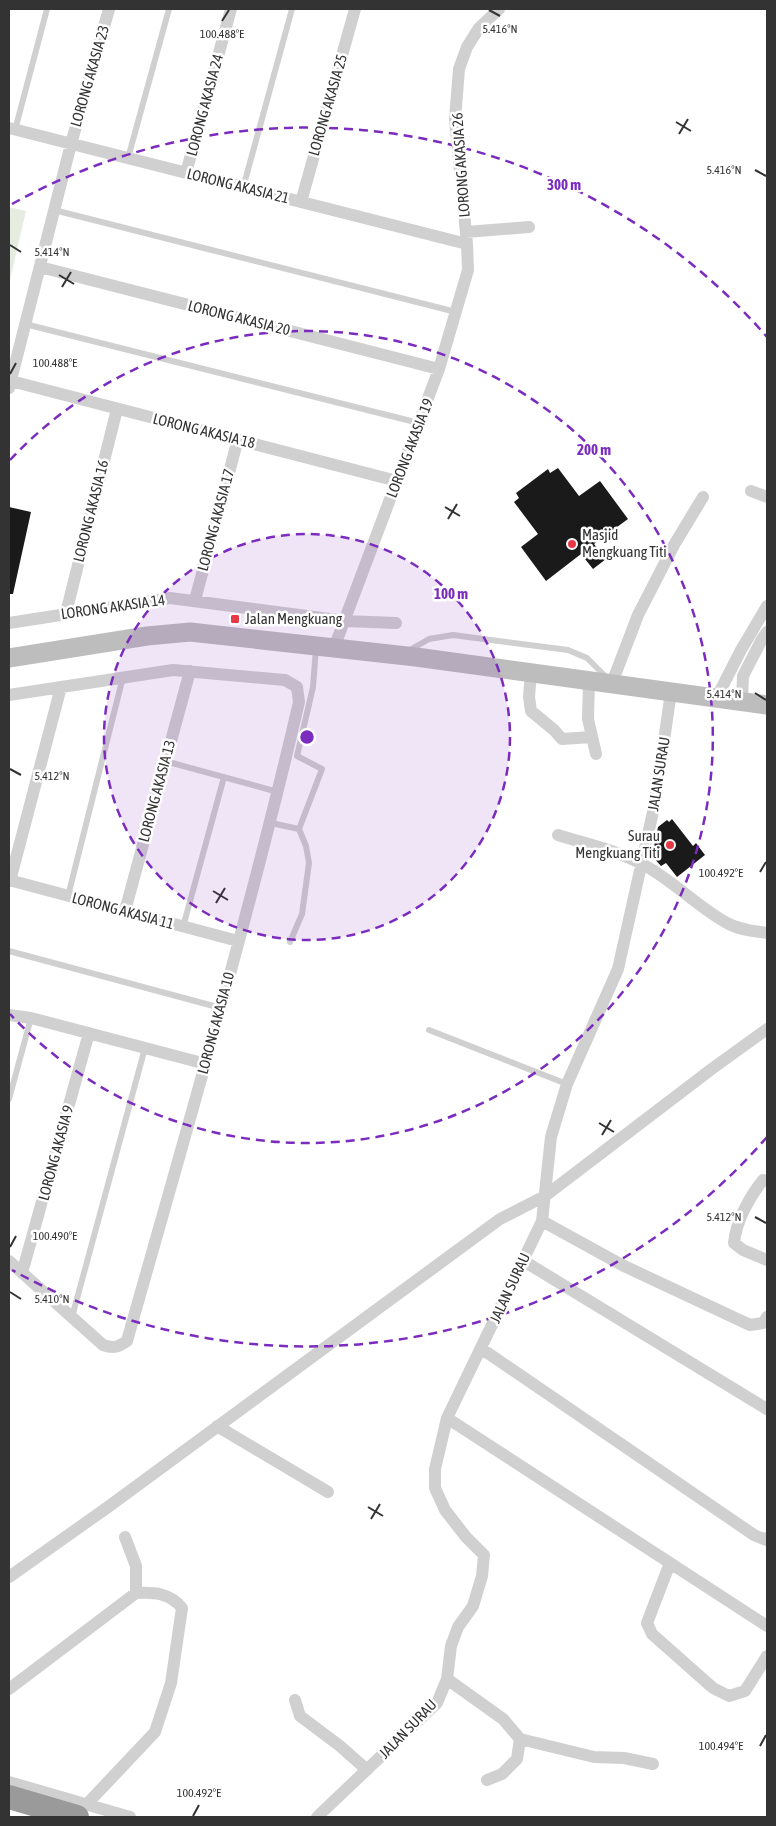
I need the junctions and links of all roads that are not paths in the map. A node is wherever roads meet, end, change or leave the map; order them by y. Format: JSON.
{"nodes":[{"id":1,"x":47,"y":9,"type":"edge"},
{"id":2,"x":109,"y":9,"type":"edge"},
{"id":3,"x":169,"y":9,"type":"edge"},
{"id":4,"x":231,"y":9,"type":"edge"},
{"id":5,"x":292,"y":9,"type":"edge"},
{"id":6,"x":355,"y":9,"type":"edge"},
{"id":7,"x":499,"y":9,"type":"edge"},
{"id":8,"x":12,"y":129,"type":"edge"},
{"id":9,"x":71,"y":144,"type":"junction"},
{"id":10,"x":128,"y":158,"type":"junction"},
{"id":11,"x":186,"y":173,"type":"junction"},
{"id":12,"x":244,"y":188,"type":"junction"},
{"id":13,"x":301,"y":202,"type":"junction"},
{"id":14,"x":54,"y":210,"type":"junction"},
{"id":15,"x":530,"y":227,"type":"dead end"},
{"id":16,"x":467,"y":238,"type":"junction"},
{"id":17,"x":40,"y":267,"type":"junction"},
{"id":18,"x":456,"y":312,"type":"junction"},
{"id":19,"x":25,"y":324,"type":"junction"},
{"id":20,"x":439,"y":369,"type":"junction"},
{"id":21,"x":10,"y":385,"type":"edge"},
{"id":22,"x":116,"y":410,"type":"junction"},
{"id":23,"x":419,"y":423,"type":"junction"},
{"id":24,"x":238,"y":439,"type":"junction"},
{"id":25,"x":397,"y":481,"type":"junction"},
{"id":26,"x":751,"y":491,"type":"dead end"},
{"id":27,"x":703,"y":497,"type":"dead end"},
{"id":28,"x":767,"y":497,"type":"edge"},
{"id":29,"x":195,"y":600,"type":"junction"},
{"id":30,"x":767,"y":606,"type":"edge"},
{"id":31,"x":66,"y":613,"type":"junction"},
{"id":32,"x":345,"y":621,"type":"junction"},
{"id":33,"x":9,"y":623,"type":"edge"},
{"id":34,"x":396,"y":623,"type":"dead end"},
{"id":35,"x":767,"y":632,"type":"edge"},
{"id":36,"x":325,"y":647,"type":"junction"},
{"id":37,"x":400,"y":656,"type":"junction"},
{"id":38,"x":9,"y":658,"type":"edge"},
{"id":39,"x":190,"y":671,"type":"junction"},
{"id":40,"x":531,"y":672,"type":"junction"},
{"id":41,"x":123,"y":677,"type":"junction"},
{"id":42,"x":589,"y":680,"type":"junction"},
{"id":43,"x":612,"y":683,"type":"junction"},
{"id":44,"x":61,"y":687,"type":"junction"},
{"id":45,"x":720,"y":690,"type":"junction"},
{"id":46,"x":671,"y":692,"type":"junction"},
{"id":47,"x":742,"y":694,"type":"junction"},
{"id":48,"x":9,"y":695,"type":"edge"},
{"id":49,"x":767,"y":705,"type":"edge"},
{"id":50,"x":592,"y":736,"type":"junction"},
{"id":51,"x":596,"y":754,"type":"dead end"},
{"id":52,"x":165,"y":761,"type":"junction"},
{"id":53,"x":224,"y":777,"type":"junction"},
{"id":54,"x":278,"y":792,"type":"junction"},
{"id":55,"x":271,"y":823,"type":"junction"},
{"id":56,"x":298,"y":830,"type":"junction"},
{"id":57,"x":558,"y":836,"type":"dead end"},
{"id":58,"x":641,"y":863,"type":"junction"},
{"id":59,"x":10,"y":880,"type":"edge"},
{"id":60,"x":68,"y":896,"type":"junction"},
{"id":61,"x":125,"y":911,"type":"junction"},
{"id":62,"x":183,"y":927,"type":"junction"},
{"id":63,"x":767,"y":933,"type":"edge"},
{"id":64,"x":238,"y":941,"type":"junction"},
{"id":65,"x":290,"y":942,"type":"dead end"},
{"id":66,"x":9,"y":951,"type":"edge"},
{"id":67,"x":221,"y":1008,"type":"junction"},
{"id":68,"x":9,"y":1015,"type":"edge"},
{"id":69,"x":31,"y":1018,"type":"junction"},
{"id":70,"x":767,"y":1029,"type":"edge"},
{"id":71,"x":429,"y":1030,"type":"dead end"},
{"id":72,"x":89,"y":1033,"type":"junction"},
{"id":73,"x":145,"y":1048,"type":"junction"},
{"id":74,"x":206,"y":1064,"type":"junction"},
{"id":75,"x":567,"y":1084,"type":"junction"},
{"id":76,"x":9,"y":1099,"type":"edge"},
{"id":77,"x":767,"y":1181,"type":"edge"},
{"id":78,"x":545,"y":1196,"type":"junction"},
{"id":79,"x":542,"y":1221,"type":"junction"},
{"id":80,"x":522,"y":1260,"type":"junction"},
{"id":81,"x":767,"y":1260,"type":"edge"},
{"id":82,"x":9,"y":1261,"type":"edge"},
{"id":83,"x":22,"y":1273,"type":"junction"},
{"id":84,"x":72,"y":1317,"type":"junction"},
{"id":85,"x":767,"y":1317,"type":"edge"},
{"id":86,"x":482,"y":1348,"type":"junction"},
{"id":87,"x":767,"y":1409,"type":"edge"},
{"id":88,"x":447,"y":1418,"type":"junction"},
{"id":89,"x":216,"y":1426,"type":"junction"},
{"id":90,"x":328,"y":1492,"type":"dead end"},
{"id":91,"x":125,"y":1537,"type":"dead end"},
{"id":92,"x":767,"y":1540,"type":"edge"},
{"id":93,"x":670,"y":1563,"type":"junction"},
{"id":94,"x":9,"y":1577,"type":"edge"},
{"id":95,"x":136,"y":1593,"type":"junction"},
{"id":96,"x":767,"y":1626,"type":"edge"},
{"id":97,"x":767,"y":1656,"type":"edge"},
{"id":98,"x":447,"y":1679,"type":"junction"},
{"id":99,"x":9,"y":1689,"type":"edge"},
{"id":100,"x":295,"y":1700,"type":"dead end"},
{"id":101,"x":520,"y":1739,"type":"junction"},
{"id":102,"x":653,"y":1764,"type":"dead end"},
{"id":103,"x":368,"y":1770,"type":"junction"},
{"id":104,"x":487,"y":1780,"type":"dead end"},
{"id":105,"x":9,"y":1782,"type":"edge"},
{"id":106,"x":9,"y":1797,"type":"edge"},
{"id":107,"x":82,"y":1811,"type":"edge"},
{"id":108,"x":9,"y":1814,"type":"edge"},
{"id":109,"x":20,"y":1817,"type":"edge"},
{"id":110,"x":130,"y":1817,"type":"edge"},
{"id":111,"x":317,"y":1817,"type":"edge"}],
"edges":[{"from":1,"to":8,"type":"lane"},
{"from":2,"to":9,"type":"street","name":"LORONG AKASIA 23"},
{"from":3,"to":10,"type":"lane"},
{"from":4,"to":11,"type":"street","name":"LORONG AKASIA 24"},
{"from":5,"to":12,"type":"lane"},
{"from":6,"to":13,"type":"street","name":"LORONG AKASIA 25"},
{"from":7,"to":16,"type":"street","name":"LORONG AKASIA 26"},
{"from":8,"to":9,"type":"street","name":"LORONG AKASIA 21"},
{"from":9,"to":10,"type":"street","name":"LORONG AKASIA 21"},
{"from":9,"to":14,"type":"street","name":"LORONG AKASIA 23"},
{"from":10,"to":11,"type":"street","name":"LORONG AKASIA 21"},
{"from":11,"to":12,"type":"street","name":"LORONG AKASIA 21"},
{"from":12,"to":13,"type":"street","name":"LORONG AKASIA 21"},
{"from":13,"to":16,"type":"street","name":"LORONG AKASIA 21"},
{"from":14,"to":17,"type":"street","name":"LORONG AKASIA 23"},
{"from":14,"to":18,"type":"lane"},
{"from":15,"to":16,"type":"street","name":"LORONG AKASIA 21"},
{"from":16,"to":18,"type":"street","name":"LORONG AKASIA 19"},
{"from":17,"to":19,"type":"street","name":"LORONG AKASIA 23"},
{"from":17,"to":20,"type":"street","name":"LORONG AKASIA 20"},
{"from":18,"to":20,"type":"street","name":"LORONG AKASIA 19"},
{"from":19,"to":21,"type":"street","name":"LORONG AKASIA 23"},
{"from":19,"to":23,"type":"lane"},
{"from":20,"to":23,"type":"street","name":"LORONG AKASIA 19"},
{"from":21,"to":22,"type":"street","name":"LORONG AKASIA 18"},
{"from":22,"to":24,"type":"street","name":"LORONG AKASIA 18"},
{"from":22,"to":31,"type":"street","name":"LORONG AKASIA 16"},
{"from":23,"to":25,"type":"street","name":"LORONG AKASIA 19"},
{"from":24,"to":25,"type":"street","name":"LORONG AKASIA 18"},
{"from":24,"to":29,"type":"street","name":"LORONG AKASIA 17"},
{"from":25,"to":32,"type":"street","name":"LORONG AKASIA 19"},
{"from":26,"to":28,"type":"street"},
{"from":27,"to":43,"type":"street"},
{"from":29,"to":31,"type":"street","name":"LORONG AKASIA 14"},
{"from":29,"to":32,"type":"street","name":"LORONG AKASIA 14"},
{"from":30,"to":45,"type":"street"},
{"from":31,"to":33,"type":"street","name":"LORONG AKASIA 14"},
{"from":32,"to":34,"type":"street","name":"LORONG AKASIA 14"},
{"from":32,"to":36,"type":"street","name":"LORONG AKASIA 19"},
{"from":35,"to":47,"type":"street"},
{"from":36,"to":37,"type":"main road"},
{"from":36,"to":38,"type":"main road"},
{"from":36,"to":56,"type":"lane"},
{"from":37,"to":40,"type":"main road"},
{"from":37,"to":43,"type":"lane"},
{"from":39,"to":41,"type":"street"},
{"from":39,"to":52,"type":"street","name":"LORONG AKASIA 13"},
{"from":39,"to":54,"type":"street","name":"LORONG AKASIA 10"},
{"from":40,"to":42,"type":"main road"},
{"from":40,"to":50,"type":"street"},
{"from":41,"to":44,"type":"street"},
{"from":41,"to":60,"type":"lane"},
{"from":42,"to":43,"type":"main road"},
{"from":42,"to":50,"type":"street"},
{"from":43,"to":46,"type":"main road"},
{"from":44,"to":48,"type":"street"},
{"from":44,"to":59,"type":"street"},
{"from":45,"to":46,"type":"main road"},
{"from":45,"to":47,"type":"main road"},
{"from":46,"to":58,"type":"street","name":"JALAN SURAU"},
{"from":47,"to":49,"type":"main road"},
{"from":50,"to":51,"type":"street"},
{"from":52,"to":53,"type":"lane"},
{"from":52,"to":61,"type":"street","name":"LORONG AKASIA 13"},
{"from":53,"to":54,"type":"lane"},
{"from":53,"to":62,"type":"lane"},
{"from":54,"to":55,"type":"street","name":"LORONG AKASIA 10"},
{"from":55,"to":56,"type":"lane"},
{"from":55,"to":64,"type":"street","name":"LORONG AKASIA 10"},
{"from":56,"to":65,"type":"lane"},
{"from":57,"to":58,"type":"street"},
{"from":58,"to":63,"type":"street"},
{"from":58,"to":75,"type":"street","name":"JALAN SURAU"},
{"from":59,"to":60,"type":"street","name":"LORONG AKASIA 11"},
{"from":60,"to":61,"type":"street","name":"LORONG AKASIA 11"},
{"from":61,"to":62,"type":"street","name":"LORONG AKASIA 11"},
{"from":62,"to":64,"type":"street","name":"LORONG AKASIA 11"},
{"from":64,"to":67,"type":"street","name":"LORONG AKASIA 10"},
{"from":66,"to":67,"type":"lane"},
{"from":67,"to":74,"type":"street","name":"LORONG AKASIA 10"},
{"from":68,"to":69,"type":"street"},
{"from":69,"to":72,"type":"street"},
{"from":69,"to":76,"type":"lane"},
{"from":70,"to":78,"type":"street"},
{"from":71,"to":75,"type":"lane"},
{"from":72,"to":73,"type":"street"},
{"from":72,"to":83,"type":"street","name":"LORONG AKASIA 9"},
{"from":73,"to":74,"type":"street"},
{"from":73,"to":84,"type":"lane"},
{"from":74,"to":84,"type":"street","name":"LORONG AKASIA 10"},
{"from":75,"to":78,"type":"street","name":"JALAN SURAU"},
{"from":77,"to":81,"type":"street"},
{"from":78,"to":79,"type":"street","name":"JALAN SURAU"},
{"from":78,"to":89,"type":"street"},
{"from":79,"to":80,"type":"street","name":"JALAN SURAU"},
{"from":79,"to":85,"type":"street"},
{"from":80,"to":86,"type":"street","name":"JALAN SURAU"},
{"from":80,"to":87,"type":"street"},
{"from":82,"to":83,"type":"street"},
{"from":83,"to":84,"type":"street"},
{"from":86,"to":88,"type":"street","name":"JALAN SURAU"},
{"from":86,"to":92,"type":"street"},
{"from":88,"to":93,"type":"street"},
{"from":88,"to":98,"type":"street","name":"JALAN SURAU"},
{"from":89,"to":90,"type":"street"},
{"from":89,"to":94,"type":"street"},
{"from":91,"to":95,"type":"street"},
{"from":93,"to":96,"type":"street"},
{"from":93,"to":97,"type":"street"},
{"from":95,"to":99,"type":"street"},
{"from":95,"to":107,"type":"street"},
{"from":98,"to":101,"type":"street"},
{"from":98,"to":103,"type":"street","name":"JALAN SURAU"},
{"from":100,"to":103,"type":"street"},
{"from":101,"to":102,"type":"street"},
{"from":101,"to":104,"type":"street"},
{"from":103,"to":111,"type":"street","name":"JALAN SURAU"},
{"from":105,"to":107,"type":"street"},
{"from":106,"to":107,"type":"highway"},
{"from":107,"to":110,"type":"street"},
{"from":108,"to":109,"type":"highway"}]}
